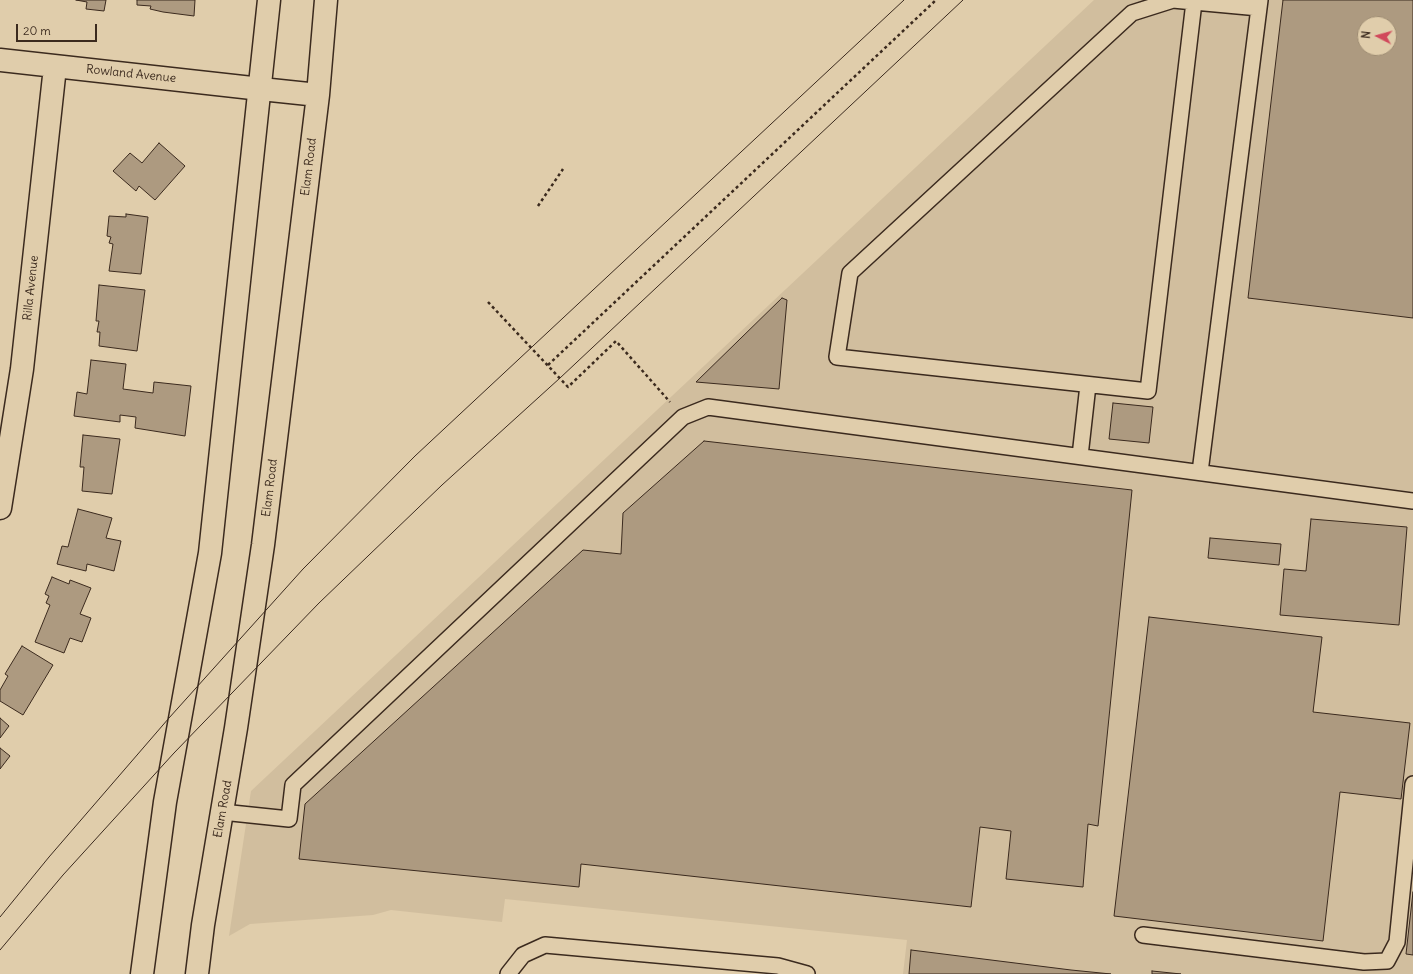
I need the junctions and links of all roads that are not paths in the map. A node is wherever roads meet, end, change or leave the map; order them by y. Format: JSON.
{"nodes":[{"id":1,"x":269,"y":0,"type":"edge"},
{"id":2,"x":326,"y":0,"type":"edge"},
{"id":3,"x":1194,"y":2,"type":"junction"},
{"id":4,"x":1260,"y":4,"type":"edge"},
{"id":5,"x":0,"y":60,"type":"edge"},
{"id":6,"x":55,"y":66,"type":"junction"},
{"id":7,"x":261,"y":89,"type":"junction"},
{"id":8,"x":318,"y":95,"type":"junction"},
{"id":9,"x":1088,"y":385,"type":"junction"},
{"id":10,"x":1080,"y":456,"type":"junction"},
{"id":11,"x":1200,"y":472,"type":"junction"},
{"id":12,"x":1413,"y":501,"type":"edge"},
{"id":13,"x":0,"y":508,"type":"edge"},
{"id":14,"x":1413,"y":784,"type":"edge"},
{"id":15,"x":222,"y":812,"type":"junction"},
{"id":16,"x":1143,"y":935,"type":"dead end"},
{"id":17,"x":142,"y":974,"type":"edge"},
{"id":18,"x":197,"y":974,"type":"edge"},
{"id":19,"x":508,"y":974,"type":"edge"},
{"id":20,"x":807,"y":974,"type":"edge"}],
"edges":[{"from":1,"to":7,"type":"main road"},
{"from":2,"to":8,"type":"main road","name":"Elam Road"},
{"from":3,"to":4,"type":"lane"},
{"from":3,"to":9,"type":"lane"},
{"from":3,"to":9,"type":"lane"},
{"from":4,"to":11,"type":"lane"},
{"from":5,"to":6,"type":"main road","name":"Rowland Avenue"},
{"from":6,"to":7,"type":"main road","name":"Rowland Avenue"},
{"from":6,"to":13,"type":"main road","name":"Rilla Avenue"},
{"from":7,"to":8,"type":"main road","name":"Rowland Avenue"},
{"from":7,"to":17,"type":"main road"},
{"from":8,"to":15,"type":"main road","name":"Elam Road"},
{"from":9,"to":10,"type":"lane"},
{"from":10,"to":11,"type":"lane"},
{"from":10,"to":15,"type":"lane"},
{"from":11,"to":12,"type":"lane"},
{"from":14,"to":16,"type":"lane"},
{"from":15,"to":18,"type":"main road","name":"Elam Road"},
{"from":19,"to":20,"type":"lane"}]}
